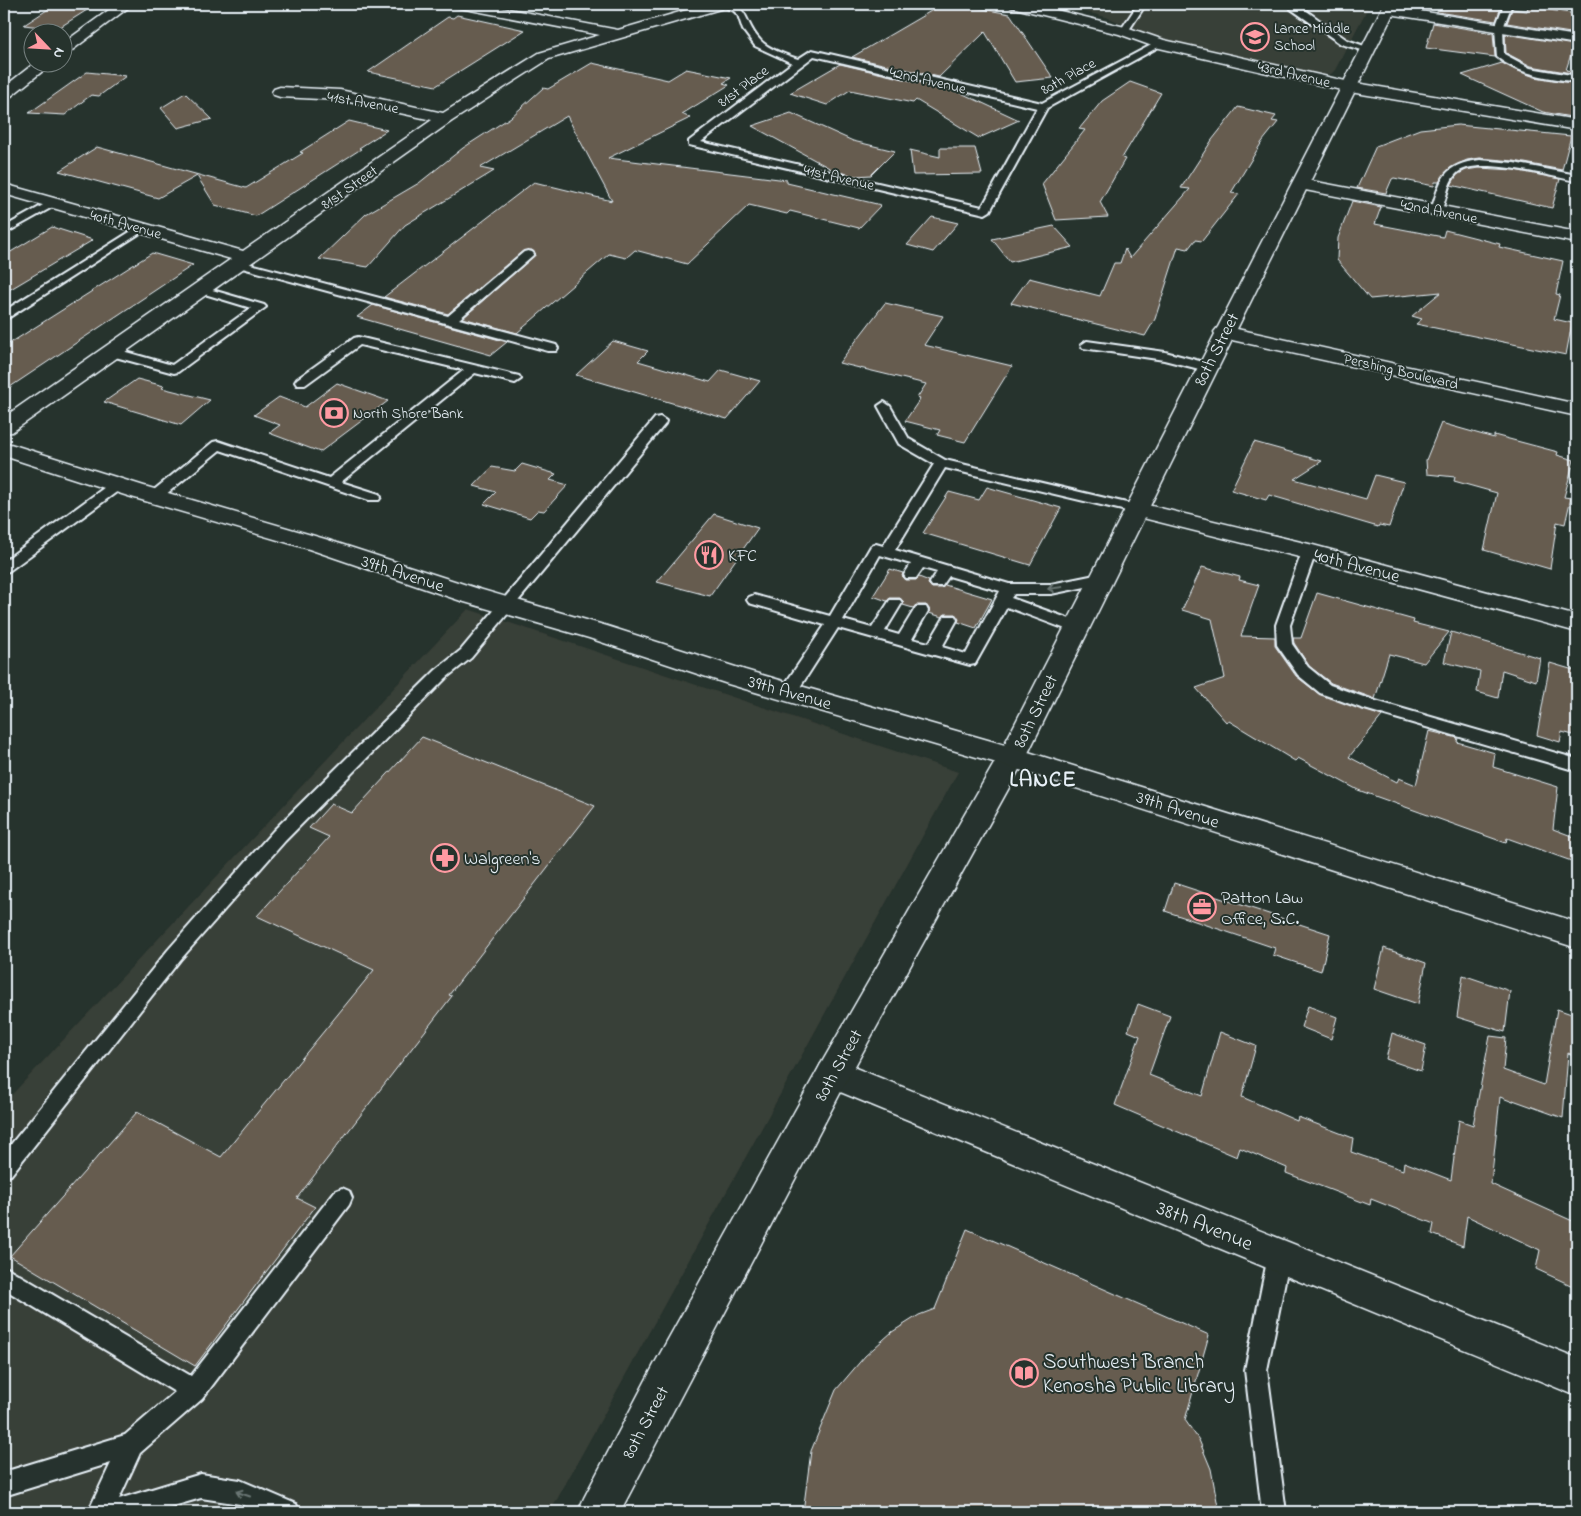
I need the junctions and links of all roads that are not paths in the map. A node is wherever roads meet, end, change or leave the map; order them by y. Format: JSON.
{"nodes":[{"id":1,"x":126,"y":4,"type":"edge"},
{"id":2,"x":460,"y":4,"type":"edge"},
{"id":3,"x":722,"y":4,"type":"edge"},
{"id":4,"x":1016,"y":4,"type":"edge"},
{"id":5,"x":1142,"y":4,"type":"edge"},
{"id":6,"x":1293,"y":4,"type":"edge"},
{"id":7,"x":1508,"y":4,"type":"edge"},
{"id":8,"x":1043,"y":6,"type":"edge"},
{"id":9,"x":1390,"y":7,"type":"edge"},
{"id":10,"x":1499,"y":28,"type":"junction"},
{"id":11,"x":1124,"y":31,"type":"junction"},
{"id":12,"x":616,"y":34,"type":"junction"},
{"id":13,"x":1577,"y":40,"type":"edge"},
{"id":14,"x":72,"y":44,"type":"edge"},
{"id":15,"x":1160,"y":44,"type":"junction"},
{"id":16,"x":1368,"y":49,"type":"junction"},
{"id":17,"x":812,"y":53,"type":"joint"},
{"id":18,"x":800,"y":63,"type":"junction"},
{"id":19,"x":34,"y":72,"type":"edge"},
{"id":20,"x":1577,"y":80,"type":"edge"},
{"id":21,"x":1350,"y":87,"type":"junction"},
{"id":22,"x":280,"y":92,"type":"dead end"},
{"id":23,"x":4,"y":94,"type":"edge"},
{"id":24,"x":1043,"y":106,"type":"junction"},
{"id":25,"x":446,"y":118,"type":"junction"},
{"id":26,"x":1577,"y":125,"type":"edge"},
{"id":27,"x":692,"y":143,"type":"joint"},
{"id":28,"x":1577,"y":178,"type":"edge"},
{"id":29,"x":1301,"y":184,"type":"junction"},
{"id":30,"x":4,"y":189,"type":"edge"},
{"id":31,"x":52,"y":202,"type":"junction"},
{"id":32,"x":984,"y":211,"type":"joint"},
{"id":33,"x":1436,"y":211,"type":"junction"},
{"id":34,"x":141,"y":228,"type":"junction"},
{"id":35,"x":4,"y":231,"type":"edge"},
{"id":36,"x":1577,"y":238,"type":"edge"},
{"id":37,"x":528,"y":254,"type":"dead end"},
{"id":38,"x":243,"y":261,"type":"junction"},
{"id":39,"x":202,"y":290,"type":"junction"},
{"id":40,"x":4,"y":316,"type":"edge"},
{"id":41,"x":450,"y":320,"type":"junction"},
{"id":42,"x":1224,"y":332,"type":"junction"},
{"id":43,"x":1087,"y":345,"type":"dead end"},
{"id":44,"x":552,"y":348,"type":"dead end"},
{"id":45,"x":112,"y":352,"type":"junction"},
{"id":46,"x":1207,"y":367,"type":"junction"},
{"id":47,"x":473,"y":369,"type":"junction"},
{"id":48,"x":515,"y":379,"type":"dead end"},
{"id":49,"x":302,"y":382,"type":"dead end"},
{"id":50,"x":884,"y":406,"type":"dead end"},
{"id":51,"x":1577,"y":410,"type":"edge"},
{"id":52,"x":660,"y":421,"type":"dead end"},
{"id":53,"x":4,"y":427,"type":"edge"},
{"id":54,"x":4,"y":448,"type":"edge"},
{"id":55,"x":941,"y":463,"type":"junction"},
{"id":56,"x":331,"y":483,"type":"junction"},
{"id":57,"x":117,"y":485,"type":"junction"},
{"id":58,"x":154,"y":497,"type":"junction"},
{"id":59,"x":374,"y":497,"type":"dead end"},
{"id":60,"x":1135,"y":509,"type":"junction"},
{"id":61,"x":887,"y":552,"type":"junction"},
{"id":62,"x":1309,"y":552,"type":"junction"},
{"id":63,"x":919,"y":562,"type":"junction"},
{"id":64,"x":4,"y":568,"type":"edge"},
{"id":65,"x":945,"y":570,"type":"junction"},
{"id":66,"x":911,"y":575,"type":"dead end"},
{"id":67,"x":1100,"y":579,"type":"junction"},
{"id":68,"x":937,"y":583,"type":"dead end"},
{"id":69,"x":1006,"y":595,"type":"junction"},
{"id":70,"x":754,"y":600,"type":"dead end"},
{"id":71,"x":895,"y":603,"type":"dead end"},
{"id":72,"x":506,"y":606,"type":"junction"},
{"id":73,"x":921,"y":611,"type":"dead end"},
{"id":74,"x":950,"y":620,"type":"dead end"},
{"id":75,"x":834,"y":622,"type":"junction"},
{"id":76,"x":1577,"y":624,"type":"edge"},
{"id":77,"x":1076,"y":627,"type":"junction"},
{"id":78,"x":876,"y":634,"type":"junction"},
{"id":79,"x":903,"y":641,"type":"junction"},
{"id":80,"x":933,"y":650,"type":"junction"},
{"id":81,"x":789,"y":692,"type":"junction"},
{"id":82,"x":1012,"y":757,"type":"junction"},
{"id":83,"x":1577,"y":764,"type":"edge"},
{"id":84,"x":1577,"y":935,"type":"edge"},
{"id":85,"x":833,"y":1074,"type":"junction"},
{"id":86,"x":4,"y":1168,"type":"edge"},
{"id":87,"x":342,"y":1198,"type":"dead end"},
{"id":88,"x":1279,"y":1256,"type":"junction"},
{"id":89,"x":4,"y":1277,"type":"edge"},
{"id":90,"x":1577,"y":1377,"type":"edge"},
{"id":91,"x":194,"y":1391,"type":"junction"},
{"id":92,"x":132,"y":1445,"type":"junction"},
{"id":93,"x":4,"y":1484,"type":"edge"},
{"id":94,"x":100,"y":1512,"type":"edge"},
{"id":95,"x":114,"y":1512,"type":"edge"},
{"id":96,"x":288,"y":1512,"type":"edge"},
{"id":97,"x":598,"y":1512,"type":"edge"},
{"id":98,"x":1274,"y":1512,"type":"edge"}],
"edges":[{"from":1,"to":14,"type":"street"},
{"from":2,"to":12,"type":"street"},
{"from":3,"to":12,"type":"street","name":"81st Street"},
{"from":3,"to":18,"type":"lane"},
{"from":4,"to":8,"type":"street","name":"43rd Avenue"},
{"from":5,"to":11,"type":"lane"},
{"from":6,"to":16,"type":"lane"},
{"from":7,"to":10,"type":"lane"},
{"from":8,"to":11,"type":"street","name":"43rd Avenue"},
{"from":9,"to":10,"type":"street"},
{"from":9,"to":16,"type":"street","name":"80th Street"},
{"from":10,"to":13,"type":"street"},
{"from":10,"to":20,"type":"lane"},
{"from":11,"to":15,"type":"street","name":"43rd Avenue"},
{"from":12,"to":25,"type":"street","name":"81st Street"},
{"from":15,"to":21,"type":"street","name":"43rd Avenue"},
{"from":15,"to":24,"type":"lane","name":"80th Place"},
{"from":16,"to":21,"type":"street","name":"80th Street"},
{"from":17,"to":18,"type":"lane","name":"81st Place"},
{"from":17,"to":24,"type":"lane","name":"42nd Avenue"},
{"from":18,"to":27,"type":"lane","name":"81st Place"},
{"from":19,"to":23,"type":"street"},
{"from":21,"to":26,"type":"street","name":"43rd Avenue"},
{"from":21,"to":29,"type":"street","name":"80th Street"},
{"from":22,"to":25,"type":"street","name":"41st Avenue"},
{"from":24,"to":32,"type":"lane","name":"80th Place"},
{"from":25,"to":38,"type":"street","name":"81st Street"},
{"from":27,"to":32,"type":"lane","name":"41st Avenue"},
{"from":28,"to":33,"type":"lane"},
{"from":29,"to":33,"type":"street","name":"42nd Avenue"},
{"from":29,"to":42,"type":"street","name":"80th Street"},
{"from":30,"to":31,"type":"street","name":"40th Avenue"},
{"from":31,"to":34,"type":"street","name":"40th Avenue"},
{"from":31,"to":35,"type":"lane"},
{"from":33,"to":36,"type":"street","name":"42nd Avenue"},
{"from":34,"to":38,"type":"street","name":"40th Avenue"},
{"from":34,"to":40,"type":"lane"},
{"from":37,"to":41,"type":"lane"},
{"from":38,"to":39,"type":"street","name":"81st Street"},
{"from":38,"to":41,"type":"lane"},
{"from":39,"to":45,"type":"street","name":"81st Street"},
{"from":39,"to":45,"type":"lane"},
{"from":41,"to":44,"type":"lane"},
{"from":42,"to":46,"type":"street","name":"80th Street"},
{"from":42,"to":51,"type":"street","name":"Pershing Boulevard"},
{"from":43,"to":46,"type":"lane"},
{"from":45,"to":53,"type":"street","name":"81st Street"},
{"from":46,"to":60,"type":"street","name":"80th Street"},
{"from":47,"to":48,"type":"lane"},
{"from":47,"to":49,"type":"lane"},
{"from":47,"to":56,"type":"lane"},
{"from":50,"to":55,"type":"lane"},
{"from":52,"to":72,"type":"lane"},
{"from":54,"to":57,"type":"street","name":"39th Avenue"},
{"from":55,"to":60,"type":"lane"},
{"from":55,"to":61,"type":"lane"},
{"from":56,"to":58,"type":"lane"},
{"from":56,"to":59,"type":"lane"},
{"from":57,"to":58,"type":"street","name":"39th Avenue"},
{"from":57,"to":64,"type":"lane"},
{"from":58,"to":72,"type":"street","name":"39th Avenue"},
{"from":60,"to":62,"type":"street","name":"40th Avenue"},
{"from":60,"to":67,"type":"street","name":"80th Street"},
{"from":61,"to":63,"type":"lane"},
{"from":61,"to":75,"type":"lane"},
{"from":62,"to":76,"type":"street","name":"40th Avenue"},
{"from":62,"to":83,"type":"lane"},
{"from":63,"to":65,"type":"lane"},
{"from":63,"to":66,"type":"lane"},
{"from":65,"to":68,"type":"lane"},
{"from":65,"to":69,"type":"lane"},
{"from":67,"to":69,"type":"lane","one_way":true},
{"from":67,"to":77,"type":"street","name":"80th Street"},
{"from":69,"to":77,"type":"lane"},
{"from":69,"to":80,"type":"lane"},
{"from":70,"to":75,"type":"lane"},
{"from":71,"to":78,"type":"lane"},
{"from":72,"to":81,"type":"street","name":"39th Avenue"},
{"from":72,"to":86,"type":"lane"},
{"from":73,"to":79,"type":"lane"},
{"from":74,"to":80,"type":"lane"},
{"from":75,"to":78,"type":"lane"},
{"from":75,"to":81,"type":"lane"},
{"from":77,"to":82,"type":"street","name":"80th Street"},
{"from":78,"to":79,"type":"lane"},
{"from":79,"to":80,"type":"lane"},
{"from":81,"to":82,"type":"street","name":"39th Avenue"},
{"from":82,"to":84,"type":"street","name":"39th Avenue"},
{"from":82,"to":85,"type":"street","name":"80th Street"},
{"from":85,"to":88,"type":"street","name":"38th Avenue"},
{"from":85,"to":97,"type":"street","name":"80th Street"},
{"from":87,"to":91,"type":"lane"},
{"from":88,"to":90,"type":"street","name":"38th Avenue"},
{"from":88,"to":98,"type":"lane"},
{"from":89,"to":91,"type":"lane"},
{"from":91,"to":92,"type":"lane"},
{"from":92,"to":93,"type":"lane"},
{"from":92,"to":94,"type":"lane"},
{"from":96,"to":95,"type":"lane","one_way":true}]}
